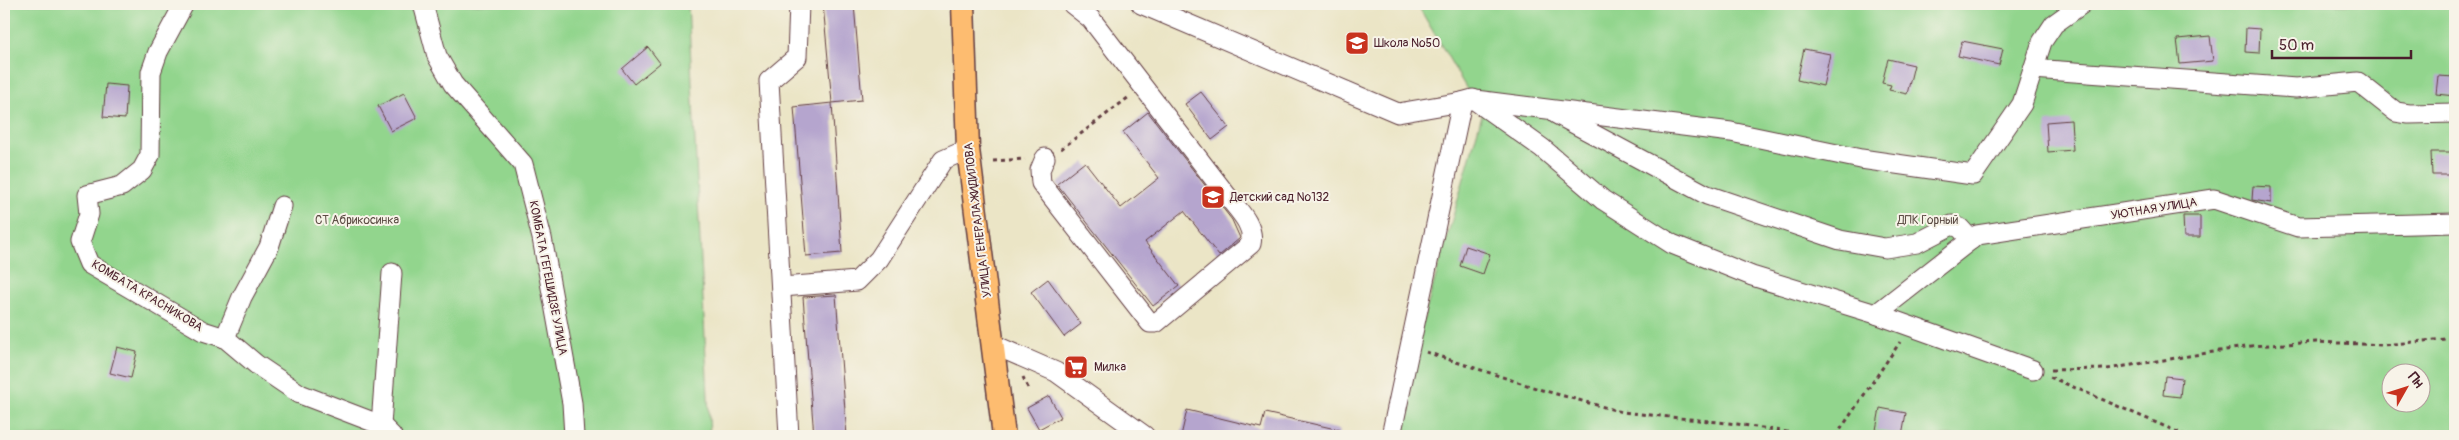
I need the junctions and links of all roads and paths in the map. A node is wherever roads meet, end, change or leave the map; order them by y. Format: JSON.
{"nodes":[{"id":1,"x":184,"y":4,"type":"edge"},
{"id":2,"x":422,"y":4,"type":"edge"},
{"id":3,"x":799,"y":4,"type":"edge"},
{"id":4,"x":963,"y":4,"type":"edge"},
{"id":5,"x":1072,"y":4,"type":"edge"},
{"id":6,"x":1141,"y":4,"type":"edge"},
{"id":7,"x":2082,"y":4,"type":"edge"},
{"id":8,"x":2033,"y":69,"type":"junction"},
{"id":9,"x":1142,"y":86,"type":"junction"},
{"id":10,"x":1468,"y":101,"type":"junction"},
{"id":11,"x":1544,"y":108,"type":"junction"},
{"id":12,"x":2455,"y":113,"type":"edge"},
{"id":13,"x":968,"y":149,"type":"junction"},
{"id":14,"x":1045,"y":158,"type":"junction"},
{"id":15,"x":993,"y":162,"type":"dead end"},
{"id":16,"x":282,"y":206,"type":"dead end"},
{"id":17,"x":2455,"y":223,"type":"edge"},
{"id":18,"x":1971,"y":240,"type":"junction"},
{"id":19,"x":392,"y":273,"type":"dead end"},
{"id":20,"x":782,"y":287,"type":"junction"},
{"id":21,"x":1876,"y":314,"type":"junction"},
{"id":22,"x":1911,"y":326,"type":"junction"},
{"id":23,"x":225,"y":338,"type":"junction"},
{"id":24,"x":2455,"y":338,"type":"edge"},
{"id":25,"x":992,"y":344,"type":"junction"},
{"id":26,"x":1410,"y":346,"type":"junction"},
{"id":27,"x":2033,"y":370,"type":"junction"},
{"id":28,"x":1022,"y":374,"type":"dead end"},
{"id":29,"x":1028,"y":388,"type":"dead end"},
{"id":30,"x":386,"y":431,"type":"edge"},
{"id":31,"x":574,"y":436,"type":"edge"},
{"id":32,"x":789,"y":436,"type":"edge"},
{"id":33,"x":1004,"y":436,"type":"edge"},
{"id":34,"x":1145,"y":436,"type":"edge"},
{"id":35,"x":1391,"y":436,"type":"edge"},
{"id":36,"x":1812,"y":436,"type":"edge"},
{"id":37,"x":1836,"y":436,"type":"edge"},
{"id":38,"x":2188,"y":436,"type":"edge"}],
"edges":[{"from":1,"to":23,"type":"street","name":"КОМБАТА КРАСНИКОВА"},
{"from":2,"to":31,"type":"street","name":"КОМБАТА ГЕГЕШИДЗЕ УЛИЦА"},
{"from":3,"to":20,"type":"street"},
{"from":4,"to":13,"type":"main road","name":"УЛИЦА ГЕНЕРАЛА ЖИДИЛОВА"},
{"from":5,"to":9,"type":"street"},
{"from":6,"to":10,"type":"street"},
{"from":7,"to":8,"type":"street"},
{"from":8,"to":11,"type":"street"},
{"from":8,"to":12,"type":"street"},
{"from":9,"to":14,"type":"path"},
{"from":9,"to":14,"type":"street"},
{"from":10,"to":11,"type":"street"},
{"from":10,"to":21,"type":"street"},
{"from":10,"to":26,"type":"street"},
{"from":11,"to":18,"type":"street"},
{"from":13,"to":20,"type":"street"},
{"from":13,"to":25,"type":"main road","name":"УЛИЦА ГЕНЕРАЛА ЖИДИЛОВА"},
{"from":14,"to":15,"type":"path"},
{"from":16,"to":23,"type":"street"},
{"from":17,"to":18,"type":"street","name":"УЮТНАЯ УЛИЦА"},
{"from":18,"to":21,"type":"street","name":"УЮТНАЯ УЛИЦА"},
{"from":19,"to":30,"type":"street"},
{"from":20,"to":32,"type":"street"},
{"from":21,"to":22,"type":"street"},
{"from":22,"to":27,"type":"street"},
{"from":22,"to":37,"type":"path"},
{"from":23,"to":30,"type":"street","name":"КОМБАТА КРАСНИКОВА"},
{"from":24,"to":27,"type":"path"},
{"from":25,"to":33,"type":"main road","name":"УЛИЦА ГЕНЕРАЛА ЖИДИЛОВА"},
{"from":25,"to":34,"type":"street"},
{"from":26,"to":35,"type":"street"},
{"from":26,"to":36,"type":"path"},
{"from":27,"to":38,"type":"path"},
{"from":28,"to":29,"type":"path"}]}
